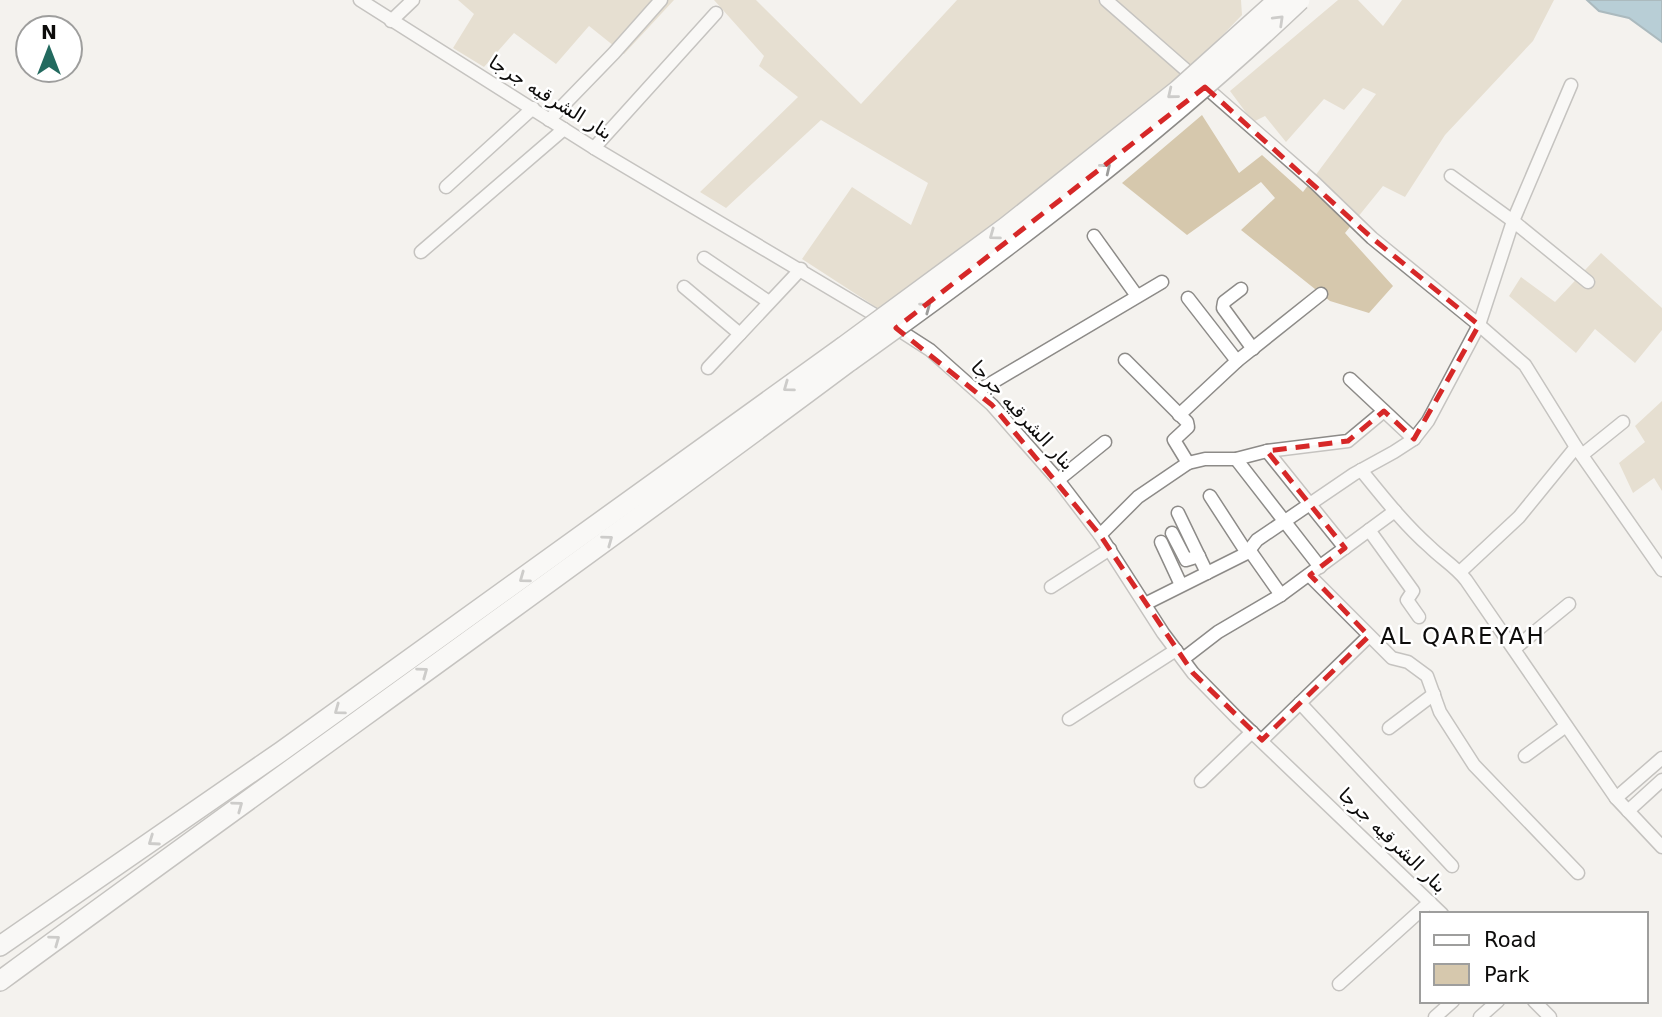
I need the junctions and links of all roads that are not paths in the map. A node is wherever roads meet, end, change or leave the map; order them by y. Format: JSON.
{"nodes":[{"id":1,"x":360,"y":0,"type":"edge"},
{"id":2,"x":413,"y":0,"type":"edge"},
{"id":3,"x":661,"y":0,"type":"edge"},
{"id":4,"x":1106,"y":0,"type":"edge"},
{"id":5,"x":1278,"y":0,"type":"edge"},
{"id":6,"x":1300,"y":0,"type":"edge"},
{"id":7,"x":716,"y":13,"type":"dead end"},
{"id":8,"x":391,"y":21,"type":"junction"},
{"id":9,"x":1571,"y":85,"type":"dead end"},
{"id":10,"x":533,"y":108,"type":"junction"},
{"id":11,"x":549,"y":120,"type":"junction"},
{"id":12,"x":564,"y":129,"type":"junction"},
{"id":13,"x":594,"y":148,"type":"junction"},
{"id":14,"x":1451,"y":176,"type":"dead end"},
{"id":15,"x":446,"y":187,"type":"dead end"},
{"id":16,"x":1513,"y":221,"type":"junction"},
{"id":17,"x":1094,"y":236,"type":"dead end"},
{"id":18,"x":421,"y":252,"type":"dead end"},
{"id":19,"x":704,"y":258,"type":"dead end"},
{"id":20,"x":801,"y":269,"type":"junction"},
{"id":21,"x":1162,"y":282,"type":"dead end"},
{"id":22,"x":1588,"y":282,"type":"dead end"},
{"id":23,"x":684,"y":287,"type":"dead end"},
{"id":24,"x":1241,"y":289,"type":"dead end"},
{"id":25,"x":1321,"y":294,"type":"dead end"},
{"id":26,"x":1137,"y":296,"type":"junction"},
{"id":27,"x":1188,"y":298,"type":"dead end"},
{"id":28,"x":769,"y":302,"type":"junction"},
{"id":29,"x":1479,"y":325,"type":"junction"},
{"id":30,"x":740,"y":334,"type":"junction"},
{"id":31,"x":1253,"y":349,"type":"junction"},
{"id":32,"x":846,"y":354,"type":"junction"},
{"id":33,"x":1125,"y":360,"type":"dead end"},
{"id":34,"x":1237,"y":361,"type":"junction"},
{"id":35,"x":709,"y":368,"type":"dead end"},
{"id":36,"x":1350,"y":379,"type":"dead end"},
{"id":37,"x":978,"y":391,"type":"junction"},
{"id":38,"x":1384,"y":411,"type":"junction"},
{"id":39,"x":1179,"y":415,"type":"junction"},
{"id":40,"x":1623,"y":422,"type":"dead end"},
{"id":41,"x":1414,"y":439,"type":"junction"},
{"id":42,"x":1105,"y":442,"type":"dead end"},
{"id":43,"x":1267,"y":451,"type":"junction"},
{"id":44,"x":1579,"y":451,"type":"junction"},
{"id":45,"x":1236,"y":460,"type":"junction"},
{"id":46,"x":1188,"y":463,"type":"junction"},
{"id":47,"x":1361,"y":470,"type":"junction"},
{"id":48,"x":1058,"y":480,"type":"junction"},
{"id":49,"x":1210,"y":496,"type":"dead end"},
{"id":50,"x":1309,"y":505,"type":"junction"},
{"id":51,"x":1395,"y":511,"type":"junction"},
{"id":52,"x":1178,"y":513,"type":"dead end"},
{"id":53,"x":1284,"y":522,"type":"junction"},
{"id":54,"x":1368,"y":530,"type":"junction"},
{"id":55,"x":1172,"y":533,"type":"dead end"},
{"id":56,"x":1100,"y":535,"type":"junction"},
{"id":57,"x":1161,"y":542,"type":"dead end"},
{"id":58,"x":1345,"y":548,"type":"junction"},
{"id":59,"x":1110,"y":549,"type":"junction"},
{"id":60,"x":1249,"y":552,"type":"junction"},
{"id":61,"x":1199,"y":556,"type":"junction"},
{"id":62,"x":1662,"y":569,"type":"edge"},
{"id":63,"x":1315,"y":571,"type":"junction"},
{"id":64,"x":1460,"y":572,"type":"junction"},
{"id":65,"x":1207,"y":573,"type":"junction"},
{"id":66,"x":1181,"y":585,"type":"junction"},
{"id":67,"x":1051,"y":587,"type":"dead end"},
{"id":68,"x":1281,"y":595,"type":"junction"},
{"id":69,"x":1145,"y":604,"type":"junction"},
{"id":70,"x":1569,"y":604,"type":"dead end"},
{"id":71,"x":1419,"y":617,"type":"dead end"},
{"id":72,"x":1369,"y":636,"type":"junction"},
{"id":73,"x":1514,"y":649,"type":"junction"},
{"id":74,"x":1179,"y":654,"type":"junction"},
{"id":75,"x":1434,"y":694,"type":"junction"},
{"id":76,"x":1300,"y":703,"type":"junction"},
{"id":77,"x":1069,"y":719,"type":"dead end"},
{"id":78,"x":1566,"y":726,"type":"junction"},
{"id":79,"x":1389,"y":728,"type":"dead end"},
{"id":80,"x":1257,"y":736,"type":"junction"},
{"id":81,"x":1525,"y":756,"type":"dead end"},
{"id":82,"x":1662,"y":758,"type":"edge"},
{"id":83,"x":1662,"y":780,"type":"edge"},
{"id":84,"x":1201,"y":781,"type":"dead end"},
{"id":85,"x":1616,"y":798,"type":"junction"},
{"id":86,"x":1628,"y":811,"type":"junction"},
{"id":87,"x":1661,"y":844,"type":"edge"},
{"id":88,"x":1452,"y":866,"type":"dead end"},
{"id":89,"x":1578,"y":873,"type":"dead end"},
{"id":90,"x":1430,"y":902,"type":"junction"},
{"id":91,"x":1440,"y":912,"type":"edge"},
{"id":92,"x":0,"y":946,"type":"edge"},
{"id":93,"x":0,"y":981,"type":"edge"},
{"id":94,"x":1339,"y":984,"type":"dead end"},
{"id":95,"x":1451,"y":1003,"type":"edge"},
{"id":96,"x":1496,"y":1003,"type":"edge"},
{"id":97,"x":1536,"y":1003,"type":"edge"},
{"id":98,"x":1435,"y":1017,"type":"edge"},
{"id":99,"x":1480,"y":1017,"type":"edge"},
{"id":100,"x":1550,"y":1017,"type":"edge"}],
"edges":[{"from":1,"to":8,"type":"street","name":"بنار الشرقيه جرجا"},
{"from":2,"to":8,"type":"street"},
{"from":3,"to":11,"type":"street"},
{"from":4,"to":29,"type":"street"},
{"from":5,"to":32,"type":"highway","one_way":true,"bridge":true},
{"from":32,"to":6,"type":"highway","one_way":true,"bridge":true},
{"from":7,"to":13,"type":"street"},
{"from":8,"to":10,"type":"street","name":"بنار الشرقيه جرجا"},
{"from":9,"to":16,"type":"street"},
{"from":10,"to":11,"type":"street","name":"بنار الشرقيه جرجا"},
{"from":10,"to":15,"type":"street"},
{"from":11,"to":12,"type":"street","name":"بنار الشرقيه جرجا"},
{"from":12,"to":13,"type":"street","name":"بنار الشرقيه جرجا"},
{"from":12,"to":18,"type":"street"},
{"from":13,"to":20,"type":"street","name":"بنار الشرقيه جرجا"},
{"from":14,"to":16,"type":"street"},
{"from":16,"to":22,"type":"street"},
{"from":16,"to":29,"type":"street"},
{"from":17,"to":26,"type":"street"},
{"from":19,"to":28,"type":"street"},
{"from":20,"to":28,"type":"street"},
{"from":20,"to":37,"type":"street","name":"بنار الشرقيه جرجا"},
{"from":21,"to":26,"type":"street"},
{"from":23,"to":30,"type":"street"},
{"from":24,"to":31,"type":"street"},
{"from":25,"to":31,"type":"street"},
{"from":26,"to":37,"type":"street"},
{"from":27,"to":34,"type":"street"},
{"from":28,"to":30,"type":"street"},
{"from":29,"to":41,"type":"street"},
{"from":29,"to":44,"type":"street"},
{"from":30,"to":35,"type":"street"},
{"from":31,"to":34,"type":"street"},
{"from":32,"to":92,"type":"highway","one_way":true},
{"from":93,"to":32,"type":"highway","one_way":true},
{"from":33,"to":39,"type":"street"},
{"from":34,"to":39,"type":"street"},
{"from":36,"to":38,"type":"street"},
{"from":37,"to":48,"type":"street","name":"بنار الشرقيه جرجا"},
{"from":38,"to":41,"type":"street"},
{"from":38,"to":43,"type":"street"},
{"from":39,"to":46,"type":"street"},
{"from":40,"to":44,"type":"street"},
{"from":41,"to":47,"type":"street"},
{"from":42,"to":48,"type":"street"},
{"from":43,"to":45,"type":"street"},
{"from":43,"to":50,"type":"street"},
{"from":44,"to":62,"type":"street"},
{"from":44,"to":64,"type":"street"},
{"from":45,"to":46,"type":"street"},
{"from":45,"to":53,"type":"street"},
{"from":46,"to":56,"type":"street"},
{"from":47,"to":50,"type":"street"},
{"from":47,"to":51,"type":"street"},
{"from":48,"to":56,"type":"street","name":"بنار الشرقيه جرجا"},
{"from":49,"to":60,"type":"street"},
{"from":50,"to":53,"type":"street"},
{"from":50,"to":58,"type":"street"},
{"from":51,"to":54,"type":"street"},
{"from":51,"to":64,"type":"street"},
{"from":52,"to":61,"type":"street"},
{"from":53,"to":60,"type":"street"},
{"from":53,"to":63,"type":"street"},
{"from":54,"to":58,"type":"street"},
{"from":54,"to":71,"type":"street"},
{"from":55,"to":61,"type":"street"},
{"from":56,"to":59,"type":"street","name":"بنار الشرقيه جرجا"},
{"from":57,"to":66,"type":"street"},
{"from":58,"to":63,"type":"street"},
{"from":59,"to":67,"type":"street"},
{"from":59,"to":69,"type":"street","name":"بنار الشرقيه جرجا"},
{"from":60,"to":65,"type":"street"},
{"from":60,"to":68,"type":"street"},
{"from":61,"to":65,"type":"street"},
{"from":63,"to":68,"type":"street"},
{"from":63,"to":72,"type":"street"},
{"from":64,"to":73,"type":"street"},
{"from":65,"to":66,"type":"street"},
{"from":66,"to":69,"type":"street"},
{"from":68,"to":74,"type":"street"},
{"from":69,"to":74,"type":"street","name":"بنار الشرقيه جرجا"},
{"from":70,"to":73,"type":"street"},
{"from":72,"to":75,"type":"street"},
{"from":72,"to":76,"type":"street"},
{"from":73,"to":78,"type":"street"},
{"from":74,"to":77,"type":"street"},
{"from":74,"to":80,"type":"street","name":"بنار الشرقيه جرجا"},
{"from":75,"to":79,"type":"street"},
{"from":75,"to":89,"type":"street"},
{"from":76,"to":80,"type":"street"},
{"from":76,"to":88,"type":"street"},
{"from":78,"to":81,"type":"street"},
{"from":78,"to":85,"type":"street"},
{"from":80,"to":84,"type":"street"},
{"from":80,"to":90,"type":"street","name":"بنار الشرقيه جرجا"},
{"from":82,"to":85,"type":"street"},
{"from":83,"to":86,"type":"street"},
{"from":85,"to":86,"type":"street"},
{"from":86,"to":87,"type":"street"},
{"from":90,"to":91,"type":"street","name":"بنار الشرقيه جرجا"},
{"from":90,"to":94,"type":"street"},
{"from":95,"to":98,"type":"street"},
{"from":96,"to":99,"type":"street"},
{"from":97,"to":100,"type":"street"}]}
